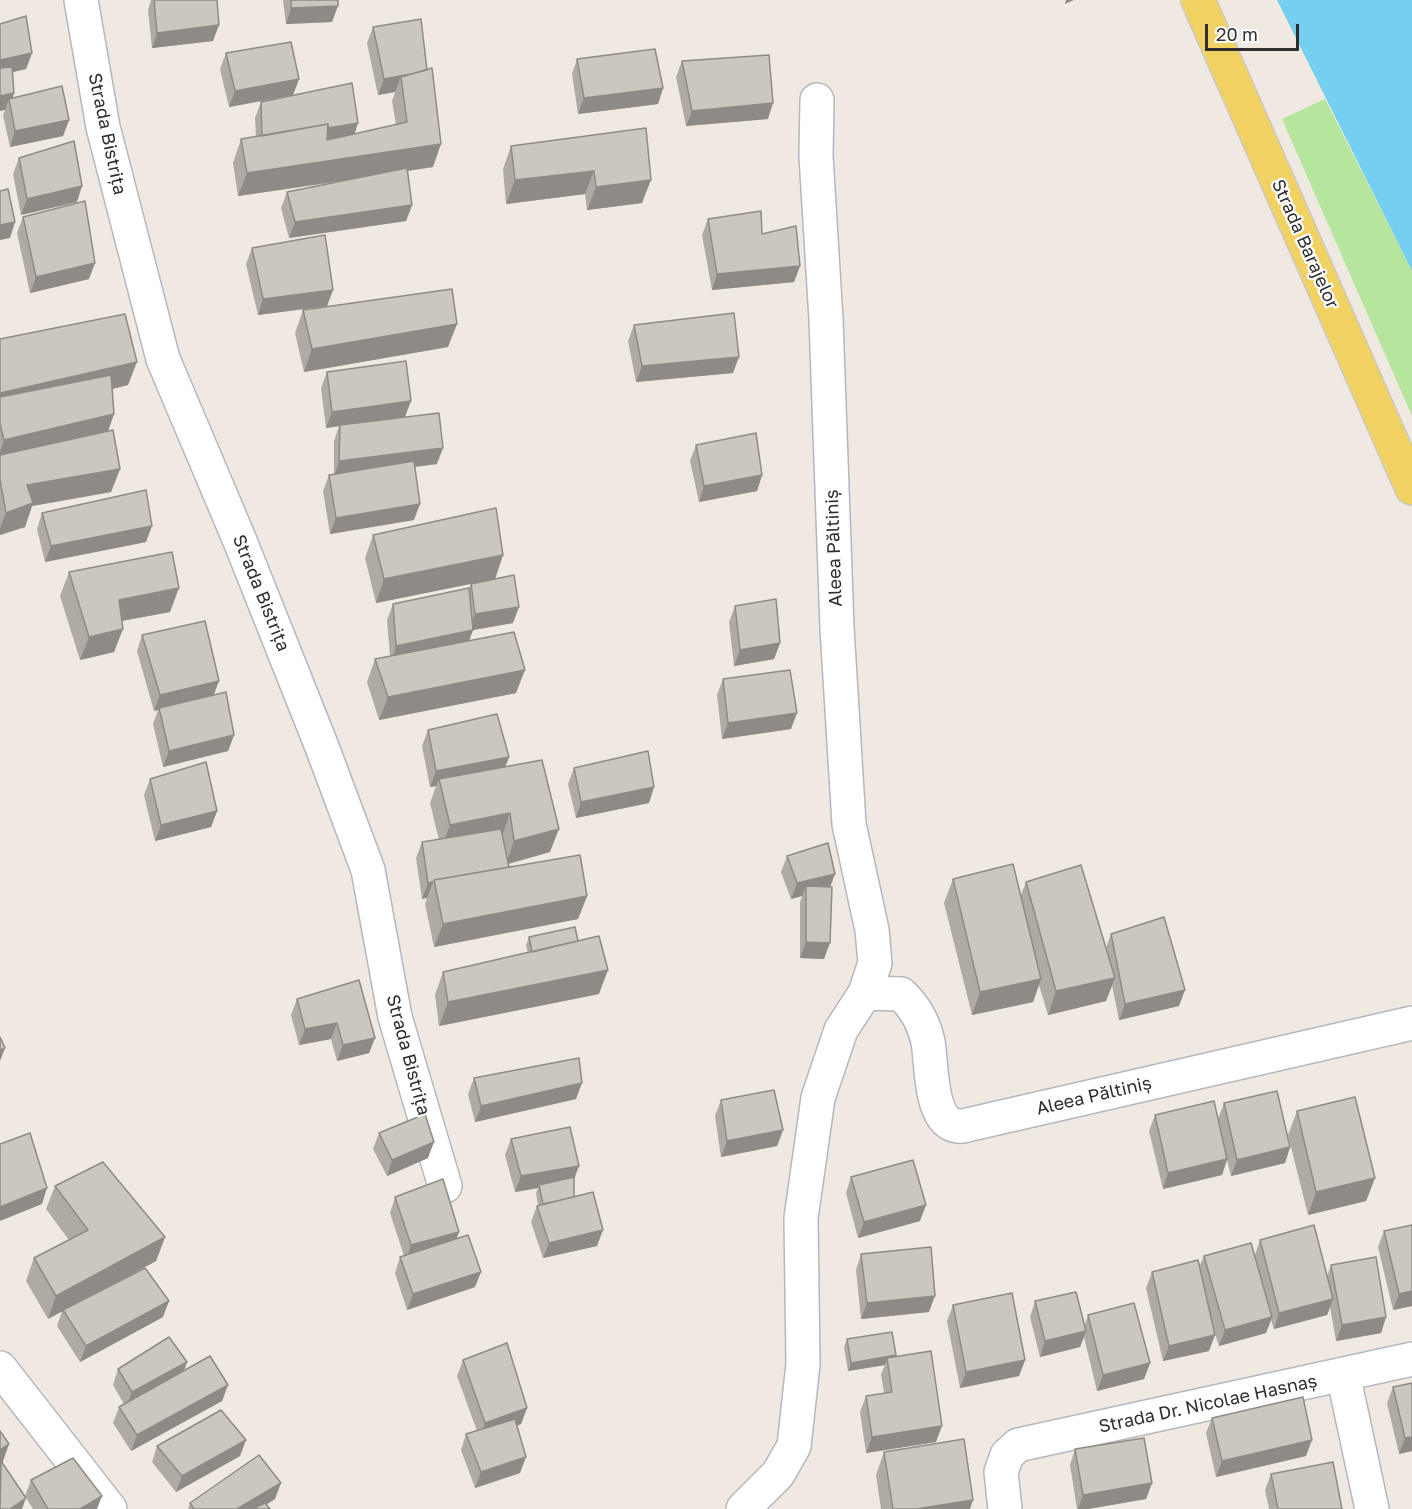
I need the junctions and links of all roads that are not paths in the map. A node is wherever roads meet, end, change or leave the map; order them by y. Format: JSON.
{"nodes":[{"id":1,"x":81,"y":0,"type":"edge"},
{"id":2,"x":1198,"y":0,"type":"edge"},
{"id":3,"x":817,"y":100,"type":"dead end"},
{"id":4,"x":1412,"y":488,"type":"edge"},
{"id":5,"x":865,"y":993,"type":"junction"},
{"id":6,"x":1412,"y":1023,"type":"edge"},
{"id":7,"x":445,"y":1186,"type":"edge"},
{"id":8,"x":1412,"y":1359,"type":"edge"},
{"id":9,"x":0,"y":1368,"type":"edge"},
{"id":10,"x":1343,"y":1374,"type":"junction"},
{"id":11,"x":110,"y":1509,"type":"edge"},
{"id":12,"x":743,"y":1509,"type":"edge"},
{"id":13,"x":1005,"y":1509,"type":"edge"},
{"id":14,"x":1372,"y":1509,"type":"edge"}],
"edges":[{"from":1,"to":7,"type":"street","name":"Strada Bistrița"},
{"from":2,"to":4,"type":"main road","name":"Strada Barajelor"},
{"from":3,"to":5,"type":"street","name":"Aleea Păltiniș"},
{"from":5,"to":6,"type":"street","name":"Aleea Păltiniș"},
{"from":5,"to":12,"type":"street","name":"Aleea Păltiniș"},
{"from":8,"to":10,"type":"street","name":"Strada Dr. Nicolae Hasnaș"},
{"from":9,"to":11,"type":"street"},
{"from":10,"to":13,"type":"street","name":"Strada Dr. Nicolae Hasnaș"},
{"from":10,"to":14,"type":"street"}]}
